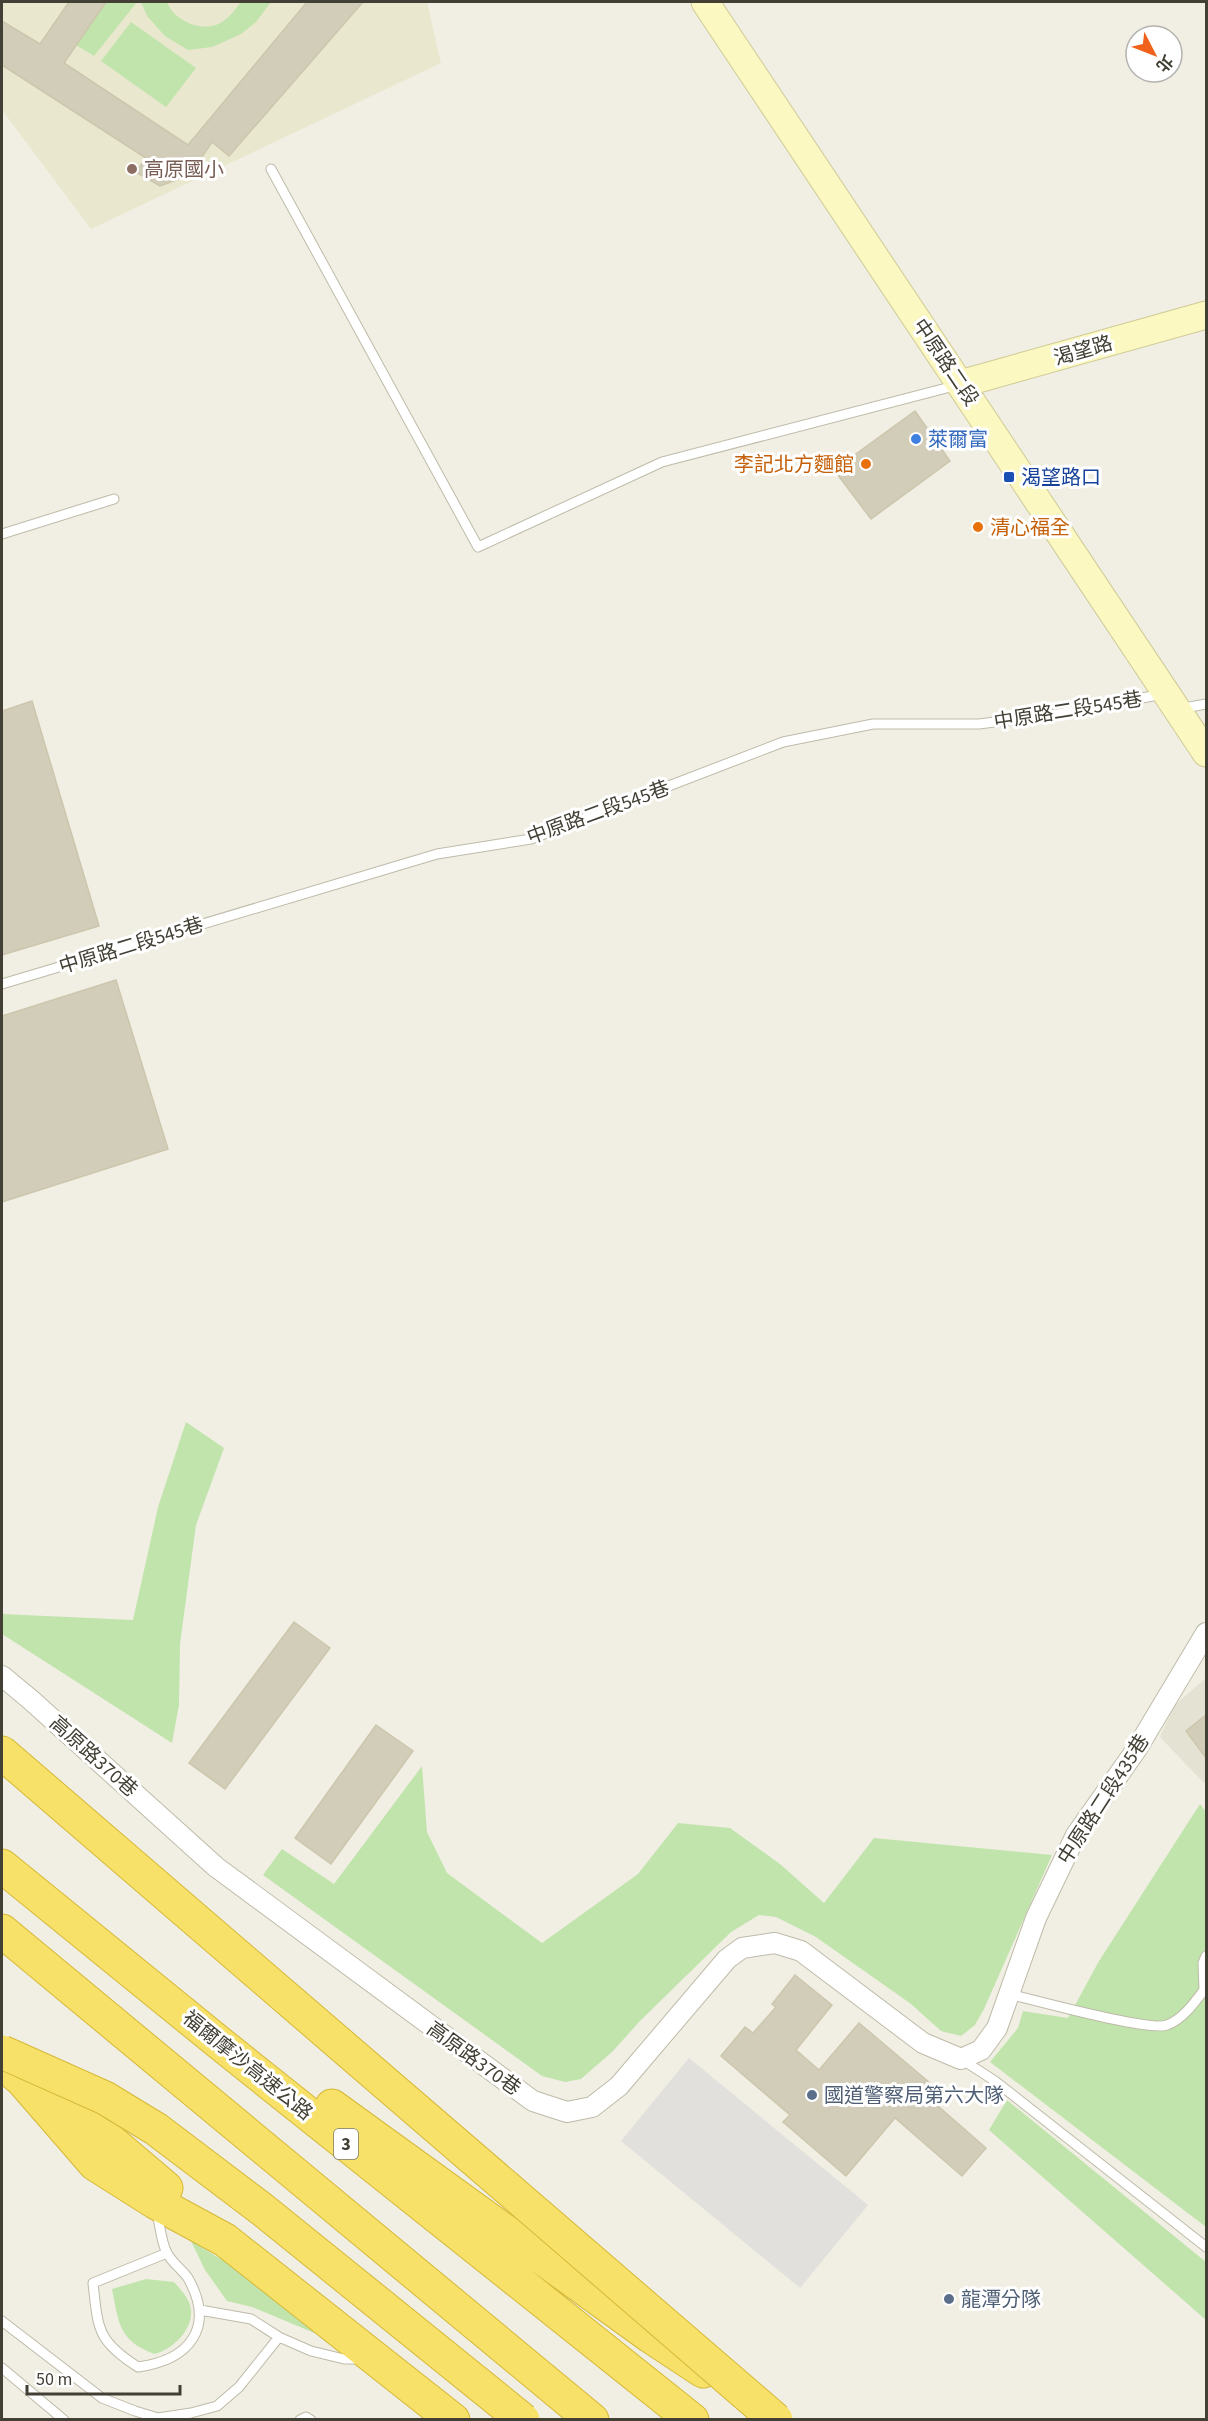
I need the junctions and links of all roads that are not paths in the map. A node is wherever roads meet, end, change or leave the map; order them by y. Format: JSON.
{"nodes":[{"id":1,"x":705,"y":2,"type":"edge"},
{"id":2,"x":271,"y":170,"type":"dead end"},
{"id":3,"x":1206,"y":315,"type":"edge"},
{"id":4,"x":960,"y":384,"type":"junction"},
{"id":5,"x":114,"y":499,"type":"dead end"},
{"id":6,"x":2,"y":534,"type":"edge"},
{"id":7,"x":1171,"y":701,"type":"junction"},
{"id":8,"x":1206,"y":704,"type":"edge"},
{"id":9,"x":1206,"y":753,"type":"edge"},
{"id":10,"x":2,"y":984,"type":"edge"},
{"id":11,"x":1206,"y":1633,"type":"edge"},
{"id":12,"x":2,"y":1676,"type":"edge"},
{"id":13,"x":2,"y":1753,"type":"edge"},
{"id":14,"x":2,"y":1866,"type":"edge"},
{"id":15,"x":2,"y":1931,"type":"edge"},
{"id":16,"x":1206,"y":1956,"type":"edge"},
{"id":17,"x":1008,"y":1994,"type":"junction"},
{"id":18,"x":222,"y":2045,"type":"junction"},
{"id":19,"x":2,"y":2051,"type":"edge"},
{"id":20,"x":961,"y":2059,"type":"junction"},
{"id":21,"x":2,"y":2062,"type":"edge"},
{"id":22,"x":155,"y":2202,"type":"junction"},
{"id":23,"x":1206,"y":2247,"type":"edge"},
{"id":24,"x":167,"y":2253,"type":"junction"},
{"id":25,"x":260,"y":2267,"type":"junction"},
{"id":26,"x":200,"y":2310,"type":"junction"},
{"id":27,"x":2,"y":2321,"type":"edge"},
{"id":28,"x":279,"y":2337,"type":"junction"},
{"id":29,"x":377,"y":2360,"type":"junction"},
{"id":30,"x":2,"y":2368,"type":"edge"},
{"id":31,"x":64,"y":2420,"type":"edge"},
{"id":32,"x":300,"y":2420,"type":"edge"},
{"id":33,"x":311,"y":2420,"type":"edge"},
{"id":34,"x":453,"y":2420,"type":"edge"},
{"id":35,"x":523,"y":2420,"type":"edge"},
{"id":36,"x":592,"y":2420,"type":"edge"},
{"id":37,"x":692,"y":2420,"type":"edge"},
{"id":38,"x":776,"y":2420,"type":"edge"},
{"id":39,"x":780,"y":2420,"type":"edge"}],
"edges":[{"from":1,"to":4,"type":"street","name":"中原路二段"},
{"from":2,"to":4,"type":"lane"},
{"from":3,"to":4,"type":"street","name":"渴望路"},
{"from":4,"to":7,"type":"street","name":"中原路二段"},
{"from":5,"to":6,"type":"lane"},
{"from":7,"to":8,"type":"lane","name":"中原路二段545巷"},
{"from":7,"to":9,"type":"street","name":"中原路二段"},
{"from":7,"to":10,"type":"lane","name":"中原路二段545巷"},
{"from":11,"to":17,"type":"street","name":"中原路二段435巷"},
{"from":12,"to":20,"type":"street","name":"高原路370巷"},
{"from":13,"to":38,"type":"highway","bridge":true},
{"from":14,"to":18,"type":"highway","name":"福爾摩沙高速公路","number":"3"},
{"from":15,"to":36,"type":"highway"},
{"from":16,"to":17,"type":"lane"},
{"from":17,"to":20,"type":"street","name":"中原路二段435巷"},
{"from":18,"to":37,"type":"highway","name":"福爾摩沙高速公路","number":"3"},
{"from":18,"to":39,"type":"highway"},
{"from":19,"to":25,"type":"highway"},
{"from":19,"to":35,"type":"highway","bridge":true},
{"from":20,"to":23,"type":"lane"},
{"from":21,"to":22,"type":"highway"},
{"from":22,"to":24,"type":"lane"},
{"from":22,"to":25,"type":"highway"},
{"from":24,"to":26,"type":"lane"},
{"from":24,"to":26,"type":"lane"},
{"from":25,"to":29,"type":"highway"},
{"from":26,"to":28,"type":"lane"},
{"from":27,"to":28,"type":"lane"},
{"from":28,"to":29,"type":"lane"},
{"from":29,"to":34,"type":"highway"},
{"from":30,"to":31,"type":"lane"},
{"from":32,"to":33,"type":"lane"}]}
